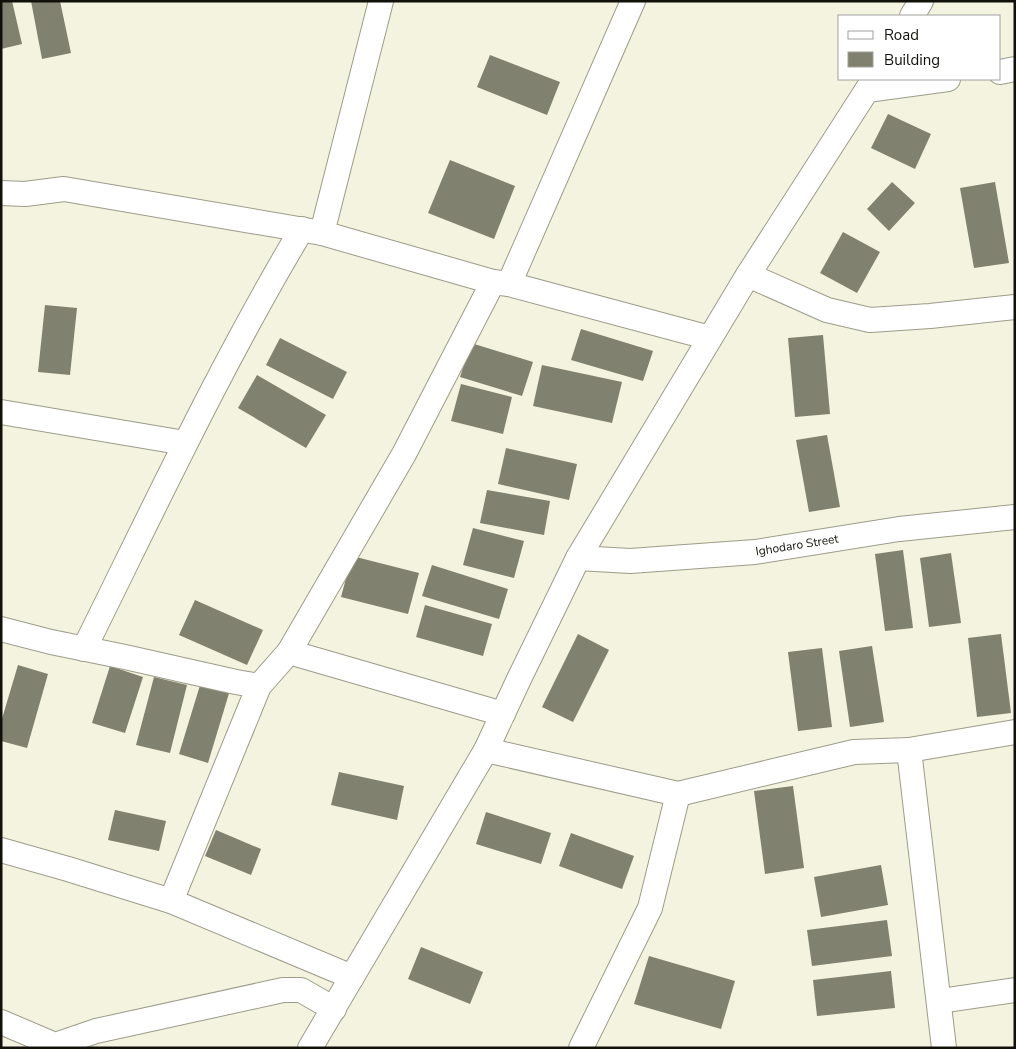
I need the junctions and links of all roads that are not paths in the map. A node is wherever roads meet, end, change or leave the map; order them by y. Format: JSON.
{"nodes":[{"id":1,"x":381,"y":1,"type":"edge"},
{"id":2,"x":633,"y":1,"type":"edge"},
{"id":3,"x":921,"y":1,"type":"edge"},
{"id":4,"x":913,"y":15,"type":"edge"},
{"id":5,"x":1015,"y":69,"type":"edge"},
{"id":6,"x":1001,"y":72,"type":"edge"},
{"id":7,"x":932,"y":80,"type":"edge"},
{"id":8,"x":870,"y":84,"type":"edge"},
{"id":9,"x":1,"y":193,"type":"edge"},
{"id":10,"x":312,"y":231,"type":"junction"},
{"id":11,"x":748,"y":275,"type":"junction"},
{"id":12,"x":501,"y":283,"type":"junction"},
{"id":13,"x":1015,"y":306,"type":"edge"},
{"id":14,"x":710,"y":338,"type":"junction"},
{"id":15,"x":1,"y":412,"type":"edge"},
{"id":16,"x":185,"y":443,"type":"junction"},
{"id":17,"x":1015,"y":517,"type":"edge"},
{"id":18,"x":578,"y":558,"type":"junction"},
{"id":19,"x":1,"y":629,"type":"edge"},
{"id":20,"x":84,"y":649,"type":"junction"},
{"id":21,"x":289,"y":652,"type":"junction"},
{"id":22,"x":258,"y":686,"type":"junction"},
{"id":23,"x":502,"y":714,"type":"junction"},
{"id":24,"x":1015,"y":732,"type":"edge"},
{"id":25,"x":486,"y":750,"type":"junction"},
{"id":26,"x":909,"y":750,"type":"junction"},
{"id":27,"x":678,"y":794,"type":"junction"},
{"id":28,"x":1,"y":850,"type":"edge"},
{"id":29,"x":171,"y":901,"type":"junction"},
{"id":30,"x":352,"y":977,"type":"junction"},
{"id":31,"x":1015,"y":990,"type":"edge"},
{"id":32,"x":940,"y":1002,"type":"junction"},
{"id":33,"x":334,"y":1008,"type":"junction"},
{"id":34,"x":1,"y":1022,"type":"edge"},
{"id":35,"x":54,"y":1046,"type":"edge"},
{"id":36,"x":310,"y":1048,"type":"edge"},
{"id":37,"x":581,"y":1048,"type":"edge"},
{"id":38,"x":944,"y":1048,"type":"edge"}],
"edges":[{"from":1,"to":10,"type":"street"},
{"from":2,"to":12,"type":"street"},
{"from":3,"to":4,"type":"street"},
{"from":5,"to":6,"type":"street"},
{"from":7,"to":8,"type":"street"},
{"from":8,"to":11,"type":"street"},
{"from":9,"to":10,"type":"street"},
{"from":10,"to":12,"type":"street"},
{"from":10,"to":16,"type":"street"},
{"from":11,"to":13,"type":"street"},
{"from":11,"to":14,"type":"street"},
{"from":12,"to":14,"type":"street"},
{"from":12,"to":21,"type":"street"},
{"from":14,"to":18,"type":"street"},
{"from":15,"to":16,"type":"street"},
{"from":16,"to":20,"type":"street"},
{"from":17,"to":18,"type":"street","name":"Ighodaro Street"},
{"from":18,"to":23,"type":"street"},
{"from":19,"to":20,"type":"street"},
{"from":20,"to":22,"type":"street"},
{"from":21,"to":22,"type":"street"},
{"from":21,"to":23,"type":"street"},
{"from":22,"to":29,"type":"street"},
{"from":23,"to":25,"type":"street"},
{"from":24,"to":26,"type":"street"},
{"from":25,"to":27,"type":"street"},
{"from":25,"to":30,"type":"street"},
{"from":26,"to":27,"type":"street"},
{"from":26,"to":32,"type":"street"},
{"from":27,"to":37,"type":"street"},
{"from":28,"to":29,"type":"street"},
{"from":29,"to":30,"type":"street"},
{"from":30,"to":33,"type":"street"},
{"from":31,"to":32,"type":"street"},
{"from":32,"to":38,"type":"street"},
{"from":33,"to":35,"type":"street"},
{"from":33,"to":36,"type":"street"},
{"from":34,"to":35,"type":"street"}]}
